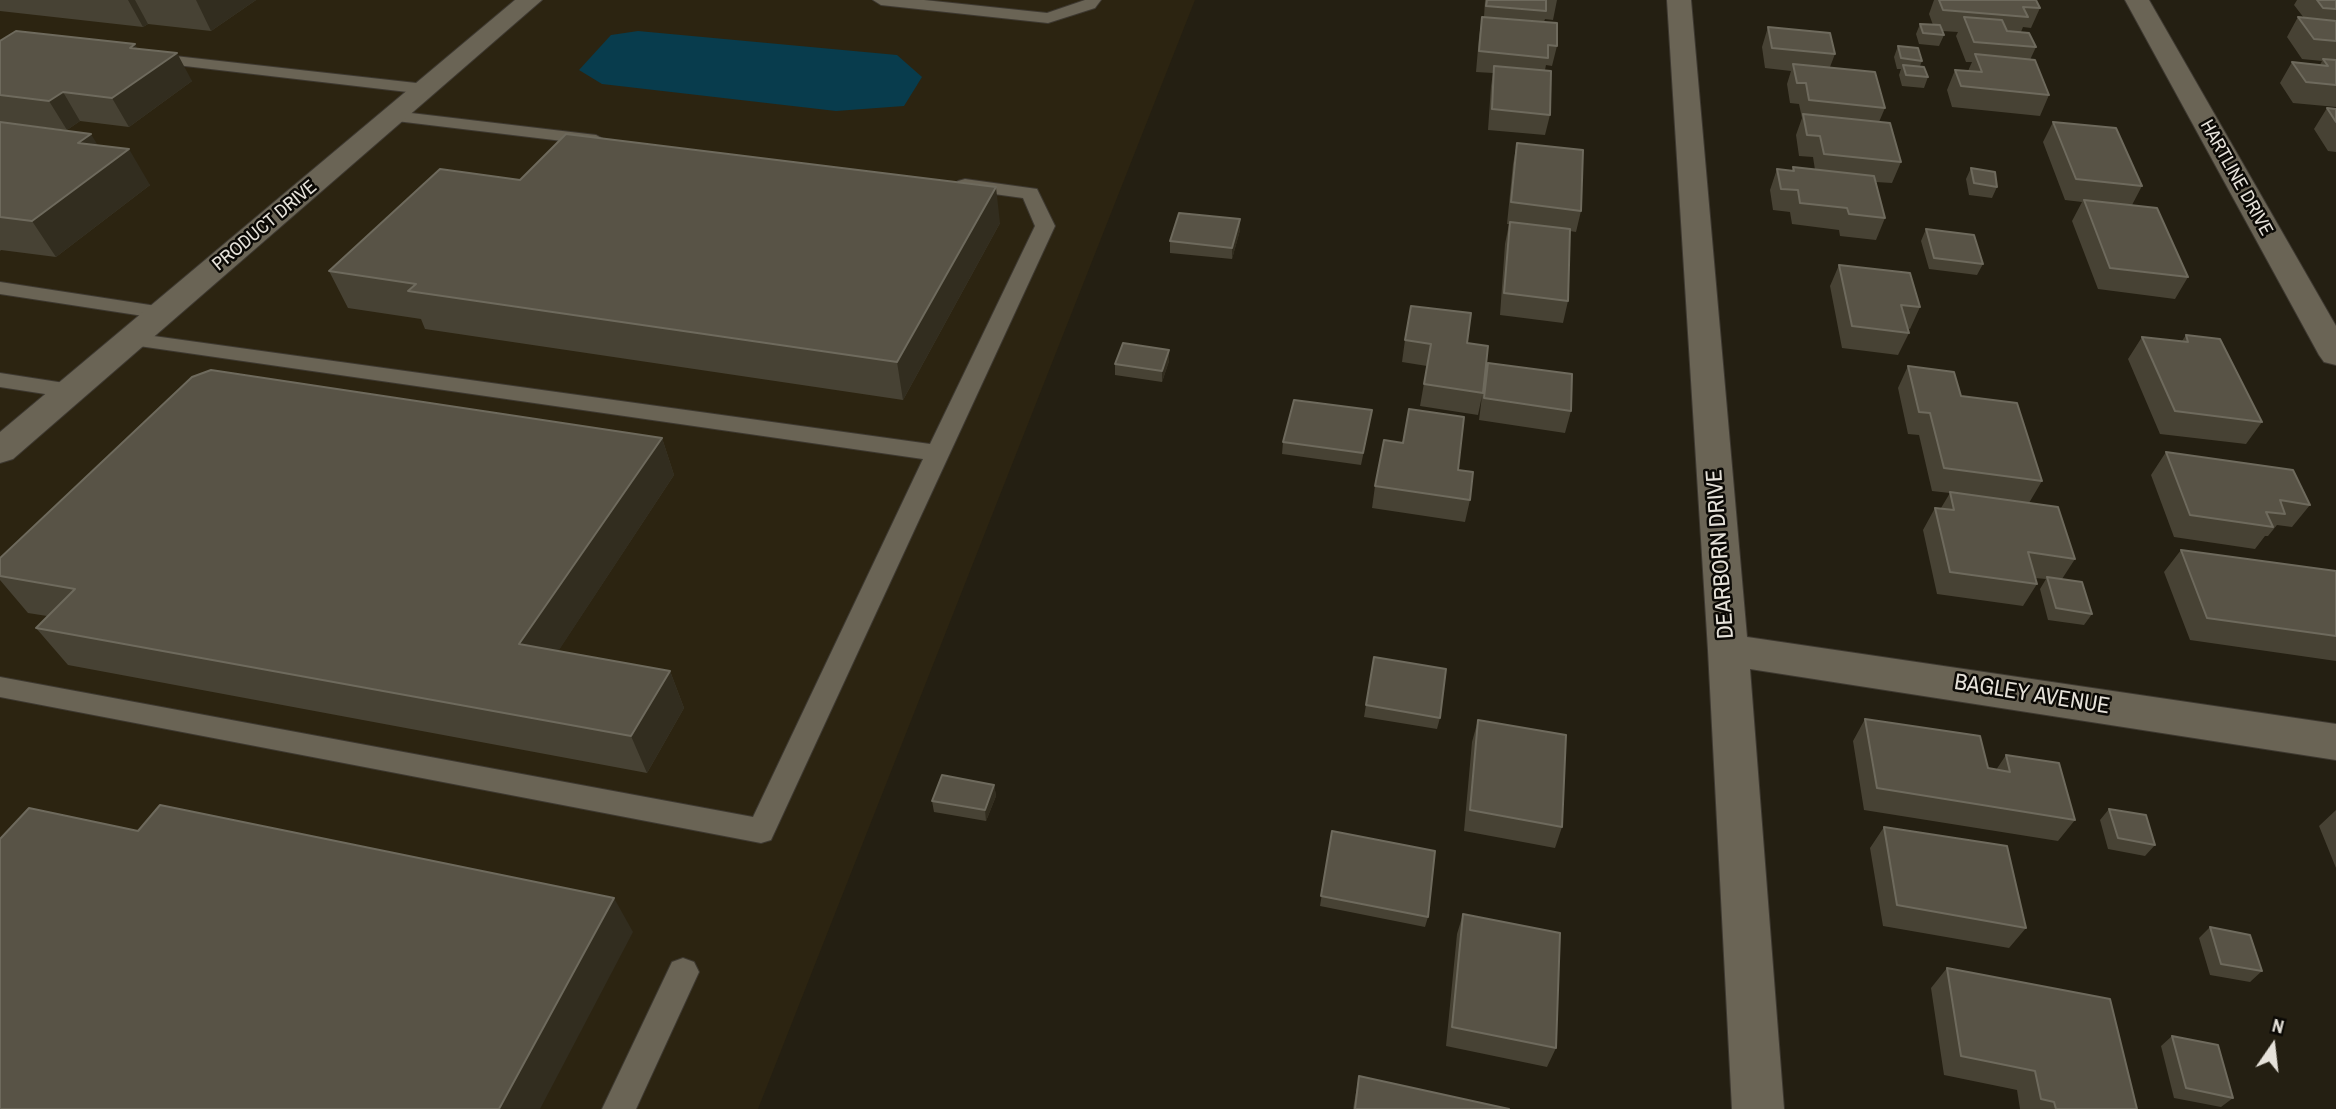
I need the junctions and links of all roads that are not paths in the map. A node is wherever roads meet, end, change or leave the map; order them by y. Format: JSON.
{"nodes":[{"id":1,"x":530,"y":0,"type":"edge"},
{"id":2,"x":881,"y":0,"type":"edge"},
{"id":3,"x":1093,"y":0,"type":"edge"},
{"id":4,"x":1679,"y":0,"type":"edge"},
{"id":5,"x":2137,"y":0,"type":"edge"},
{"id":6,"x":135,"y":57,"type":"edge"},
{"id":7,"x":425,"y":89,"type":"junction"},
{"id":8,"x":394,"y":116,"type":"junction"},
{"id":9,"x":615,"y":143,"type":"edge"},
{"id":10,"x":947,"y":183,"type":"edge"},
{"id":11,"x":0,"y":288,"type":"edge"},
{"id":12,"x":163,"y":313,"type":"junction"},
{"id":13,"x":132,"y":338,"type":"junction"},
{"id":14,"x":2336,"y":355,"type":"edge"},
{"id":15,"x":0,"y":380,"type":"edge"},
{"id":16,"x":71,"y":391,"type":"junction"},
{"id":17,"x":0,"y":451,"type":"edge"},
{"id":18,"x":937,"y":453,"type":"junction"},
{"id":19,"x":1728,"y":650,"type":"junction"},
{"id":20,"x":0,"y":687,"type":"edge"},
{"id":21,"x":2336,"y":742,"type":"edge"},
{"id":22,"x":683,"y":972,"type":"dead end"},
{"id":23,"x":619,"y":1109,"type":"edge"},
{"id":24,"x":1758,"y":1109,"type":"edge"}],
"edges":[{"from":1,"to":7,"type":"street","name":"PRODUCT DRIVE"},
{"from":2,"to":3,"type":"lane"},
{"from":4,"to":19,"type":"street","name":"DEARBORN DRIVE"},
{"from":5,"to":14,"type":"street","name":"HARTLINE DRIVE"},
{"from":6,"to":7,"type":"lane"},
{"from":7,"to":8,"type":"street","name":"PRODUCT DRIVE"},
{"from":8,"to":9,"type":"lane"},
{"from":8,"to":12,"type":"street","name":"PRODUCT DRIVE"},
{"from":10,"to":18,"type":"lane"},
{"from":11,"to":12,"type":"lane"},
{"from":12,"to":13,"type":"street","name":"PRODUCT DRIVE"},
{"from":13,"to":16,"type":"street","name":"PRODUCT DRIVE"},
{"from":13,"to":18,"type":"lane"},
{"from":15,"to":16,"type":"lane"},
{"from":16,"to":17,"type":"street","name":"PRODUCT DRIVE"},
{"from":18,"to":20,"type":"lane"},
{"from":19,"to":21,"type":"street","name":"BAGLEY AVENUE"},
{"from":19,"to":24,"type":"street","name":"DEARBORN DRIVE"},
{"from":22,"to":23,"type":"lane"}]}
